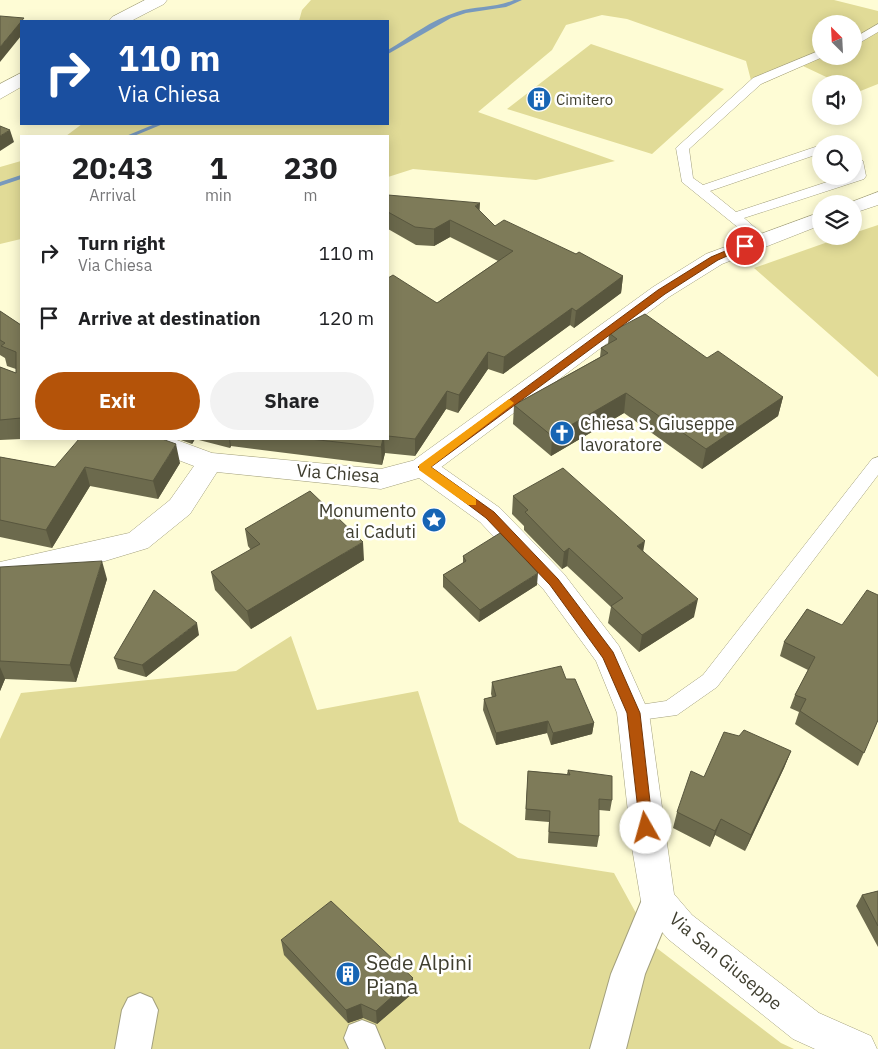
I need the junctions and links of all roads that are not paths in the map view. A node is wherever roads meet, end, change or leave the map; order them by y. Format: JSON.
{"nodes":[{"id":1,"x":158,"y":0,"type":"edge"},
{"id":2,"x":120,"y":20,"type":"edge"},
{"id":3,"x":878,"y":27,"type":"edge"},
{"id":4,"x":862,"y":38,"type":"edge"},
{"id":5,"x":812,"y":58,"type":"edge"},
{"id":6,"x":20,"y":81,"type":"edge"},
{"id":7,"x":0,"y":93,"type":"edge"},
{"id":8,"x":812,"y":152,"type":"edge"},
{"id":9,"x":831,"y":185,"type":"edge"},
{"id":10,"x":701,"y":190,"type":"junction"},
{"id":11,"x":878,"y":198,"type":"edge"},
{"id":12,"x":862,"y":204,"type":"edge"},
{"id":13,"x":733,"y":217,"type":"junction"},
{"id":14,"x":812,"y":221,"type":"edge"},
{"id":15,"x":761,"y":239,"type":"junction"},
{"id":16,"x":151,"y":440,"type":"edge"},
{"id":17,"x":210,"y":462,"type":"junction"},
{"id":18,"x":878,"y":463,"type":"edge"},
{"id":19,"x":423,"y":467,"type":"junction"},
{"id":20,"x":0,"y":573,"type":"edge"},
{"id":21,"x":633,"y":713,"type":"junction"},
{"id":22,"x":658,"y":902,"type":"junction"},
{"id":23,"x":140,"y":1010,"type":"dead end"},
{"id":24,"x":133,"y":1049,"type":"edge"},
{"id":25,"x":608,"y":1049,"type":"edge"},
{"id":26,"x":858,"y":1049,"type":"edge"}],
"edges":[{"from":1,"to":2,"type":"street"},
{"from":3,"to":4,"type":"lane"},
{"from":5,"to":10,"type":"lane"},
{"from":6,"to":7,"type":"street"},
{"from":8,"to":10,"type":"lane"},
{"from":9,"to":13,"type":"lane"},
{"from":10,"to":13,"type":"lane"},
{"from":11,"to":12,"type":"street"},
{"from":13,"to":15,"type":"lane"},
{"from":14,"to":15,"type":"street","name":"Via Chiesa"},
{"from":15,"to":19,"type":"street","name":"Via Chiesa"},
{"from":16,"to":17,"type":"street","name":"Via Chiesa"},
{"from":17,"to":19,"type":"street","name":"Via Chiesa"},
{"from":17,"to":20,"type":"street"},
{"from":18,"to":21,"type":"lane"},
{"from":19,"to":21,"type":"street","name":"Via San Giuseppe"},
{"from":21,"to":22,"type":"street","name":"Via San Giuseppe"},
{"from":22,"to":25,"type":"street"},
{"from":22,"to":26,"type":"street","name":"Via San Giuseppe"},
{"from":23,"to":24,"type":"street"}]}
